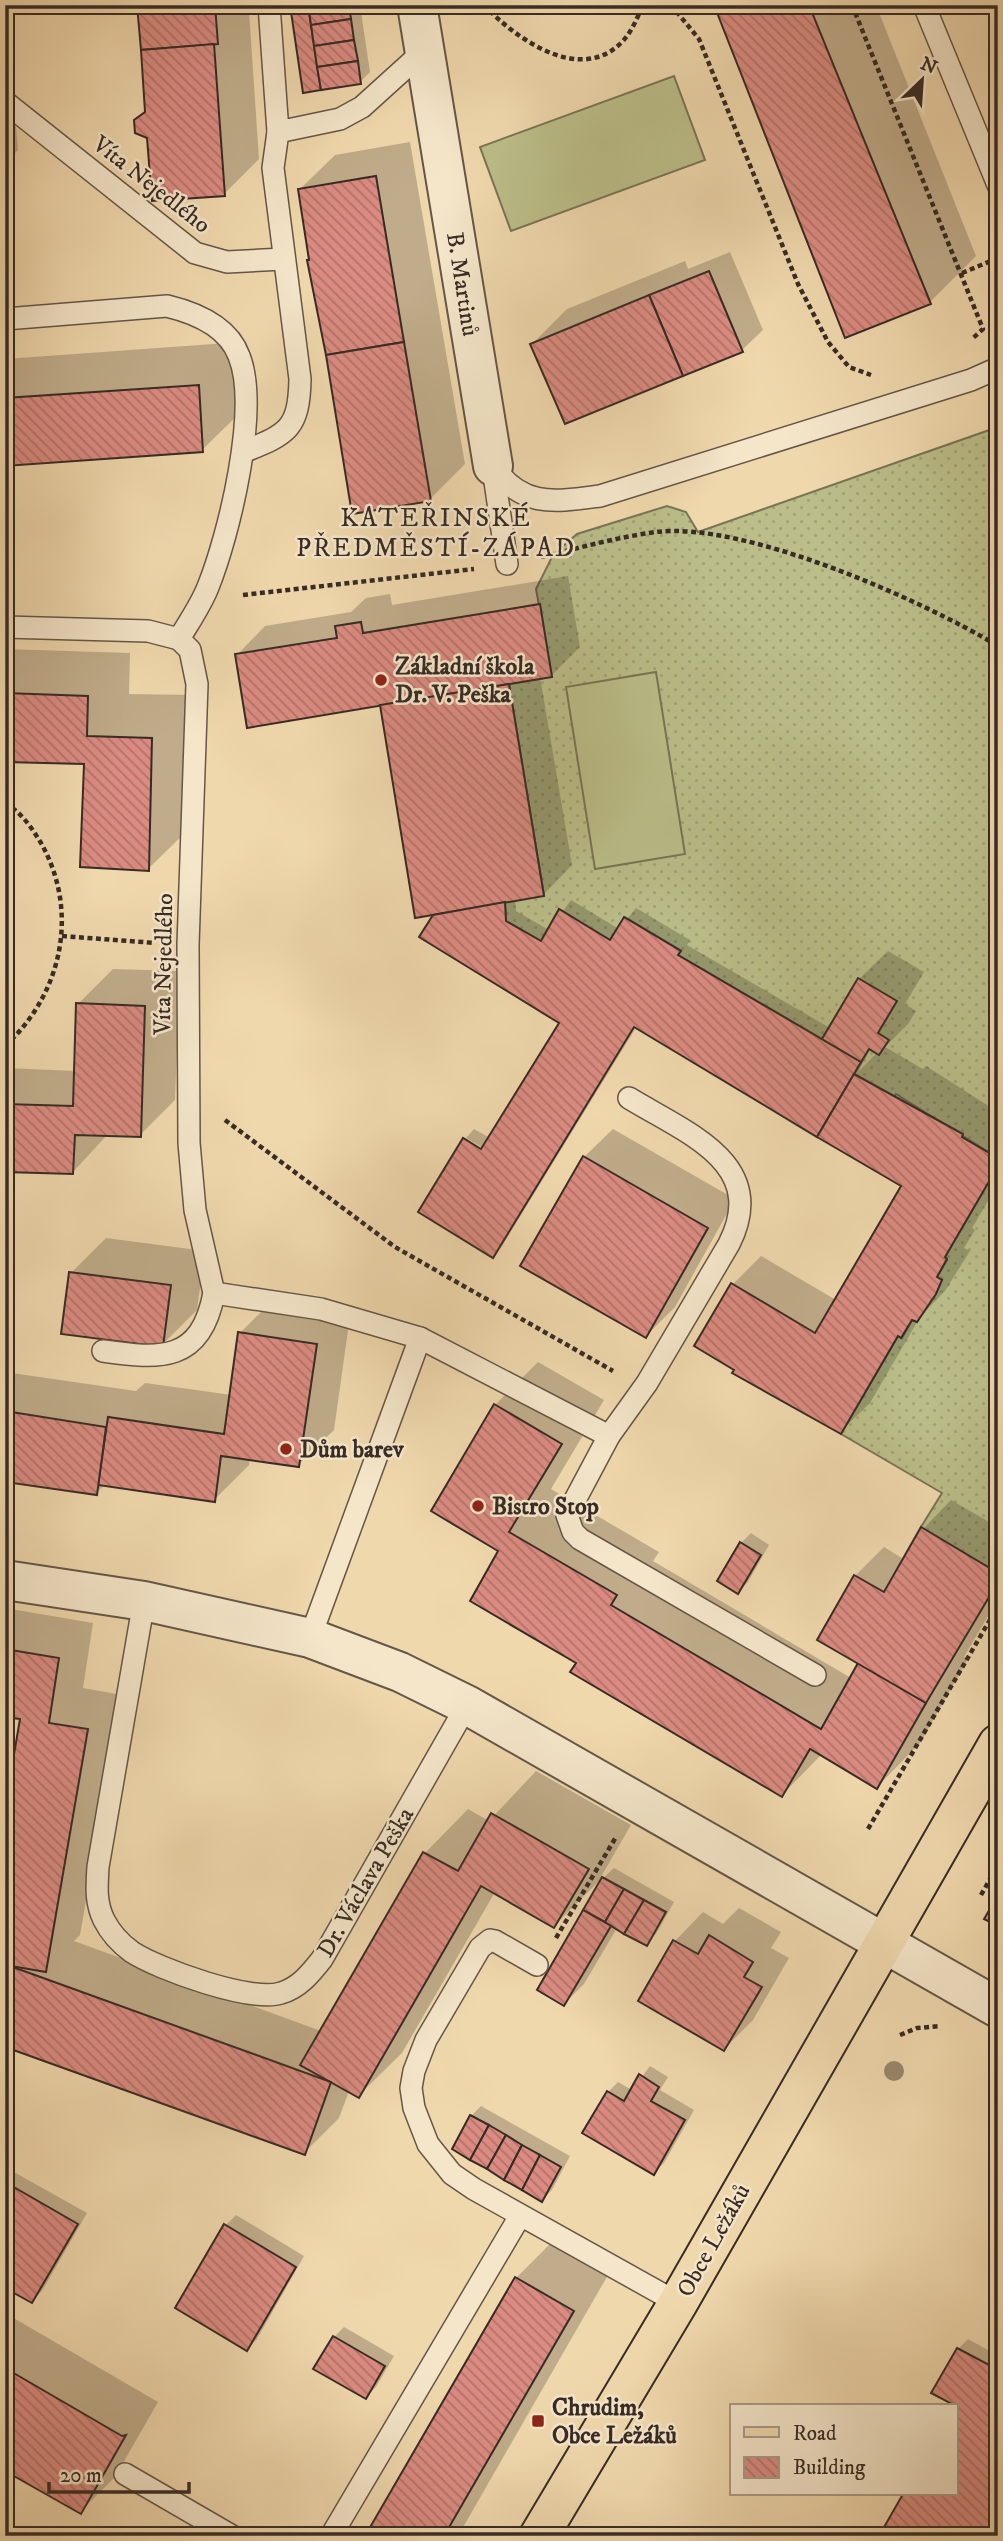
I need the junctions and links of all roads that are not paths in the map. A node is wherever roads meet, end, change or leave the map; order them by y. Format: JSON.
{"nodes":[{"id":1,"x":269,"y":5,"type":"edge"},
{"id":2,"x":417,"y":5,"type":"edge"},
{"id":3,"x":924,"y":5,"type":"edge"},
{"id":4,"x":425,"y":50,"type":"junction"},
{"id":5,"x":5,"y":102,"type":"edge"},
{"id":6,"x":278,"y":132,"type":"junction"},
{"id":7,"x":998,"y":185,"type":"edge"},
{"id":8,"x":283,"y":259,"type":"junction"},
{"id":9,"x":5,"y":319,"type":"edge"},
{"id":10,"x":998,"y":368,"type":"edge"},
{"id":11,"x":243,"y":452,"type":"junction"},
{"id":12,"x":493,"y":466,"type":"junction"},
{"id":13,"x":507,"y":564,"type":"road end"},
{"id":14,"x":5,"y":627,"type":"edge"},
{"id":15,"x":179,"y":639,"type":"junction"},
{"id":16,"x":629,"y":1098,"type":"dead end"},
{"id":17,"x":214,"y":1293,"type":"junction"},
{"id":18,"x":419,"y":1338,"type":"junction"},
{"id":19,"x":103,"y":1351,"type":"dead end"},
{"id":20,"x":609,"y":1436,"type":"junction"},
{"id":21,"x":5,"y":1580,"type":"edge"},
{"id":22,"x":144,"y":1601,"type":"junction"},
{"id":23,"x":310,"y":1638,"type":"junction"},
{"id":24,"x":815,"y":1675,"type":"dead end"},
{"id":25,"x":467,"y":1705,"type":"junction"},
{"id":26,"x":998,"y":1744,"type":"edge"},
{"id":27,"x":884,"y":1942,"type":"junction"},
{"id":28,"x":537,"y":1965,"type":"road end"},
{"id":29,"x":998,"y":2007,"type":"edge"},
{"id":30,"x":520,"y":2216,"type":"junction"},
{"id":31,"x":678,"y":2303,"type":"junction"},
{"id":32,"x":125,"y":2474,"type":"dead end"},
{"id":33,"x":232,"y":2536,"type":"edge"},
{"id":34,"x":331,"y":2536,"type":"edge"},
{"id":35,"x":539,"y":2536,"type":"edge"}],
"edges":[{"from":1,"to":6,"type":"lane"},
{"from":2,"to":4,"type":"street","name":"B. Martinů"},
{"from":3,"to":7,"type":"lane"},
{"from":4,"to":6,"type":"lane"},
{"from":4,"to":12,"type":"street","name":"B. Martinů"},
{"from":5,"to":8,"type":"lane","name":"Víta Nejedlého"},
{"from":6,"to":8,"type":"lane"},
{"from":8,"to":11,"type":"lane"},
{"from":9,"to":11,"type":"lane"},
{"from":10,"to":12,"type":"lane"},
{"from":11,"to":15,"type":"lane"},
{"from":12,"to":13,"type":"lane","name":"B. Martinů"},
{"from":14,"to":15,"type":"lane"},
{"from":15,"to":17,"type":"lane","name":"Víta Nejedlého"},
{"from":16,"to":20,"type":"lane"},
{"from":17,"to":18,"type":"lane"},
{"from":17,"to":19,"type":"lane"},
{"from":18,"to":20,"type":"lane"},
{"from":18,"to":23,"type":"lane"},
{"from":20,"to":24,"type":"lane"},
{"from":21,"to":22,"type":"street"},
{"from":22,"to":23,"type":"street"},
{"from":22,"to":25,"type":"lane","name":"Dr. Václava Peška"},
{"from":23,"to":25,"type":"street"},
{"from":25,"to":27,"type":"street"},
{"from":26,"to":27,"type":"main road","name":"Obce Ležáků"},
{"from":27,"to":29,"type":"street"},
{"from":27,"to":31,"type":"main road","name":"Obce Ležáků"},
{"from":28,"to":30,"type":"lane"},
{"from":30,"to":31,"type":"lane"},
{"from":30,"to":34,"type":"lane"},
{"from":31,"to":35,"type":"main road","name":"Obce Ležáků"},
{"from":32,"to":33,"type":"lane"}]}
